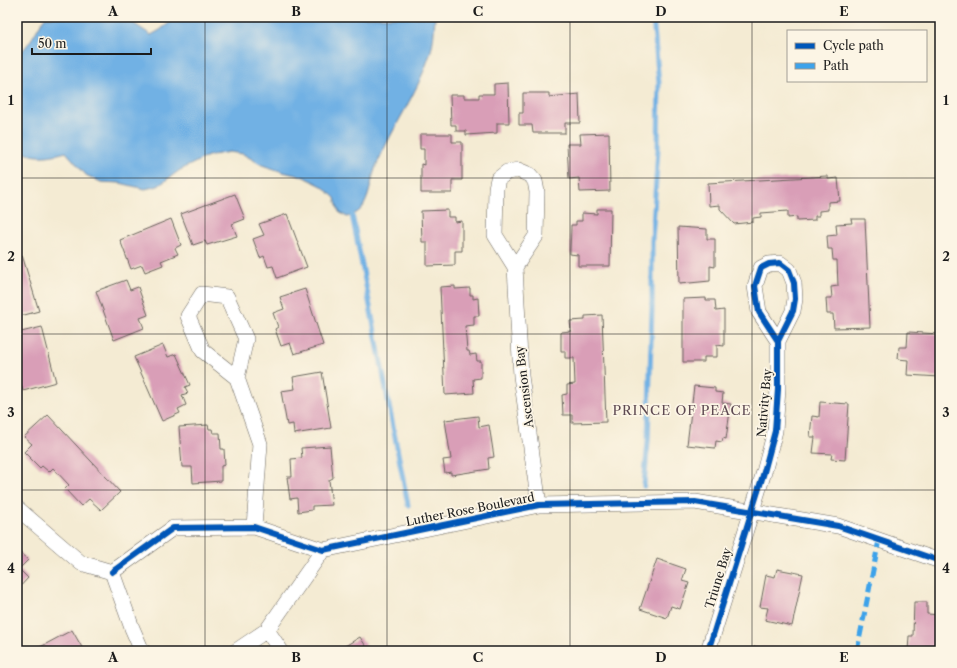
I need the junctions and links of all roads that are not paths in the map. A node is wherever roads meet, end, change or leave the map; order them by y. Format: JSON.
{"nodes":[{"id":1,"x":515,"y":267,"type":"junction"},
{"id":2,"x":778,"y":341,"type":"dead end"},
{"id":3,"x":236,"y":378,"type":"junction"},
{"id":4,"x":539,"y":505,"type":"junction"},
{"id":5,"x":17,"y":508,"type":"edge"},
{"id":6,"x":750,"y":511,"type":"junction"},
{"id":7,"x":254,"y":527,"type":"junction"},
{"id":8,"x":323,"y":550,"type":"junction"},
{"id":9,"x":940,"y":561,"type":"edge"},
{"id":10,"x":112,"y":572,"type":"junction"},
{"id":11,"x":268,"y":630,"type":"junction"},
{"id":12,"x":142,"y":651,"type":"edge"},
{"id":13,"x":236,"y":651,"type":"edge"},
{"id":14,"x":281,"y":651,"type":"edge"},
{"id":15,"x":708,"y":651,"type":"edge"}],
"edges":[{"from":1,"to":1,"type":"street","name":"Ascension Bay"},
{"from":1,"to":4,"type":"street","name":"Ascension Bay"},
{"from":2,"to":6,"type":"street","name":"Nativity Bay"},
{"from":3,"to":3,"type":"street"},
{"from":3,"to":7,"type":"street"},
{"from":4,"to":6,"type":"street","name":"Luther Rose Boulevard"},
{"from":4,"to":8,"type":"street","name":"Luther Rose Boulevard"},
{"from":5,"to":10,"type":"street"},
{"from":6,"to":9,"type":"street","name":"Luther Rose Boulevard"},
{"from":6,"to":15,"type":"street","name":"Triune Bay"},
{"from":7,"to":8,"type":"street"},
{"from":7,"to":10,"type":"street"},
{"from":8,"to":11,"type":"street"},
{"from":10,"to":12,"type":"street"},
{"from":11,"to":13,"type":"street"},
{"from":11,"to":14,"type":"street"}]}
